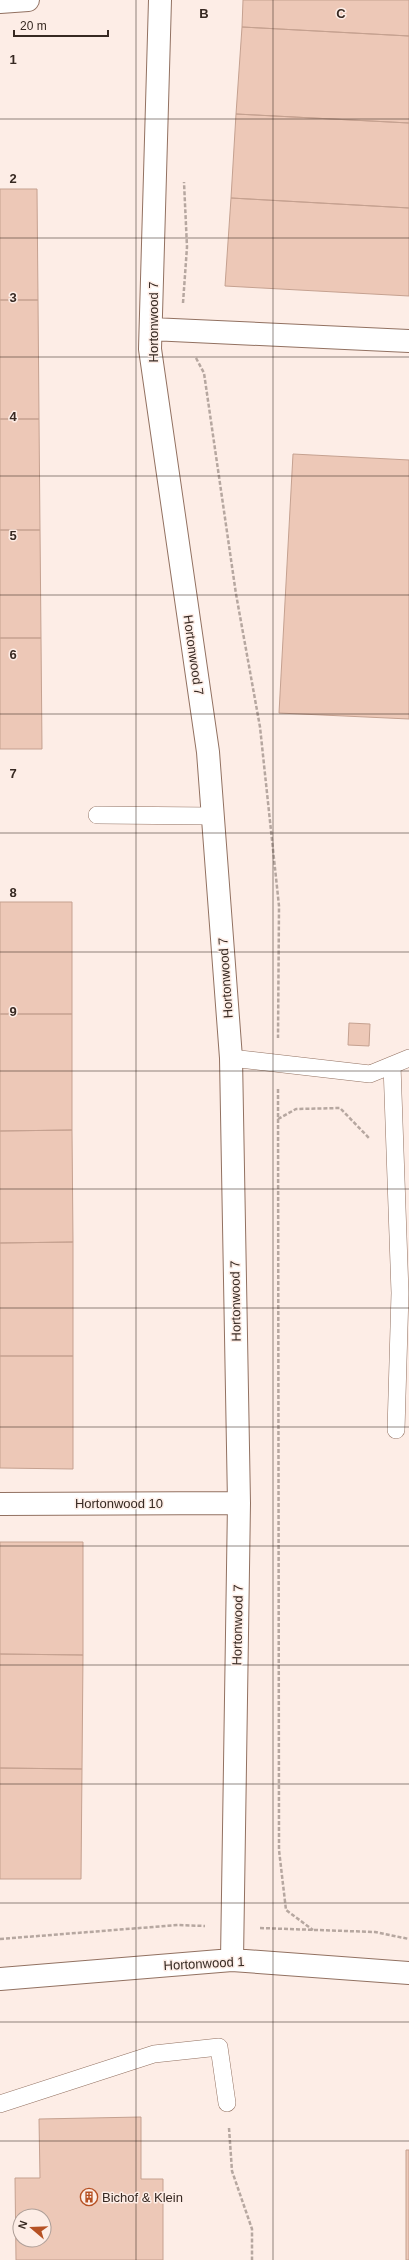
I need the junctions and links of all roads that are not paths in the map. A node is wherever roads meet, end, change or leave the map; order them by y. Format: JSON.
{"nodes":[{"id":1,"x":28,"y":0,"type":"edge"},
{"id":2,"x":160,"y":0,"type":"edge"},
{"id":3,"x":0,"y":2,"type":"edge"},
{"id":4,"x":151,"y":329,"type":"junction"},
{"id":5,"x":409,"y":341,"type":"edge"},
{"id":6,"x":97,"y":815,"type":"dead end"},
{"id":7,"x":213,"y":816,"type":"junction"},
{"id":8,"x":231,"y":1058,"type":"junction"},
{"id":9,"x":409,"y":1058,"type":"edge"},
{"id":10,"x":392,"y":1065,"type":"junction"},
{"id":11,"x":396,"y":1430,"type":"dead end"},
{"id":12,"x":239,"y":1503,"type":"junction"},
{"id":13,"x":0,"y":1504,"type":"edge"},
{"id":14,"x":232,"y":1960,"type":"junction"},
{"id":15,"x":409,"y":1973,"type":"edge"},
{"id":16,"x":0,"y":1979,"type":"edge"},
{"id":17,"x":227,"y":2103,"type":"road end"},
{"id":18,"x":0,"y":2104,"type":"edge"}],
"edges":[{"from":1,"to":3,"type":"street"},
{"from":2,"to":4,"type":"street","name":"Hortonwood 7"},
{"from":4,"to":5,"type":"street"},
{"from":4,"to":7,"type":"street","name":"Hortonwood 7"},
{"from":6,"to":7,"type":"lane"},
{"from":7,"to":8,"type":"street","name":"Hortonwood 7"},
{"from":8,"to":10,"type":"lane"},
{"from":8,"to":12,"type":"street","name":"Hortonwood 7"},
{"from":9,"to":10,"type":"lane"},
{"from":10,"to":11,"type":"lane"},
{"from":12,"to":13,"type":"street","name":"Hortonwood 10"},
{"from":12,"to":14,"type":"street","name":"Hortonwood 7"},
{"from":14,"to":15,"type":"street","name":"Hortonwood 1"},
{"from":14,"to":16,"type":"street","name":"Hortonwood 1"},
{"from":17,"to":18,"type":"lane"}]}
